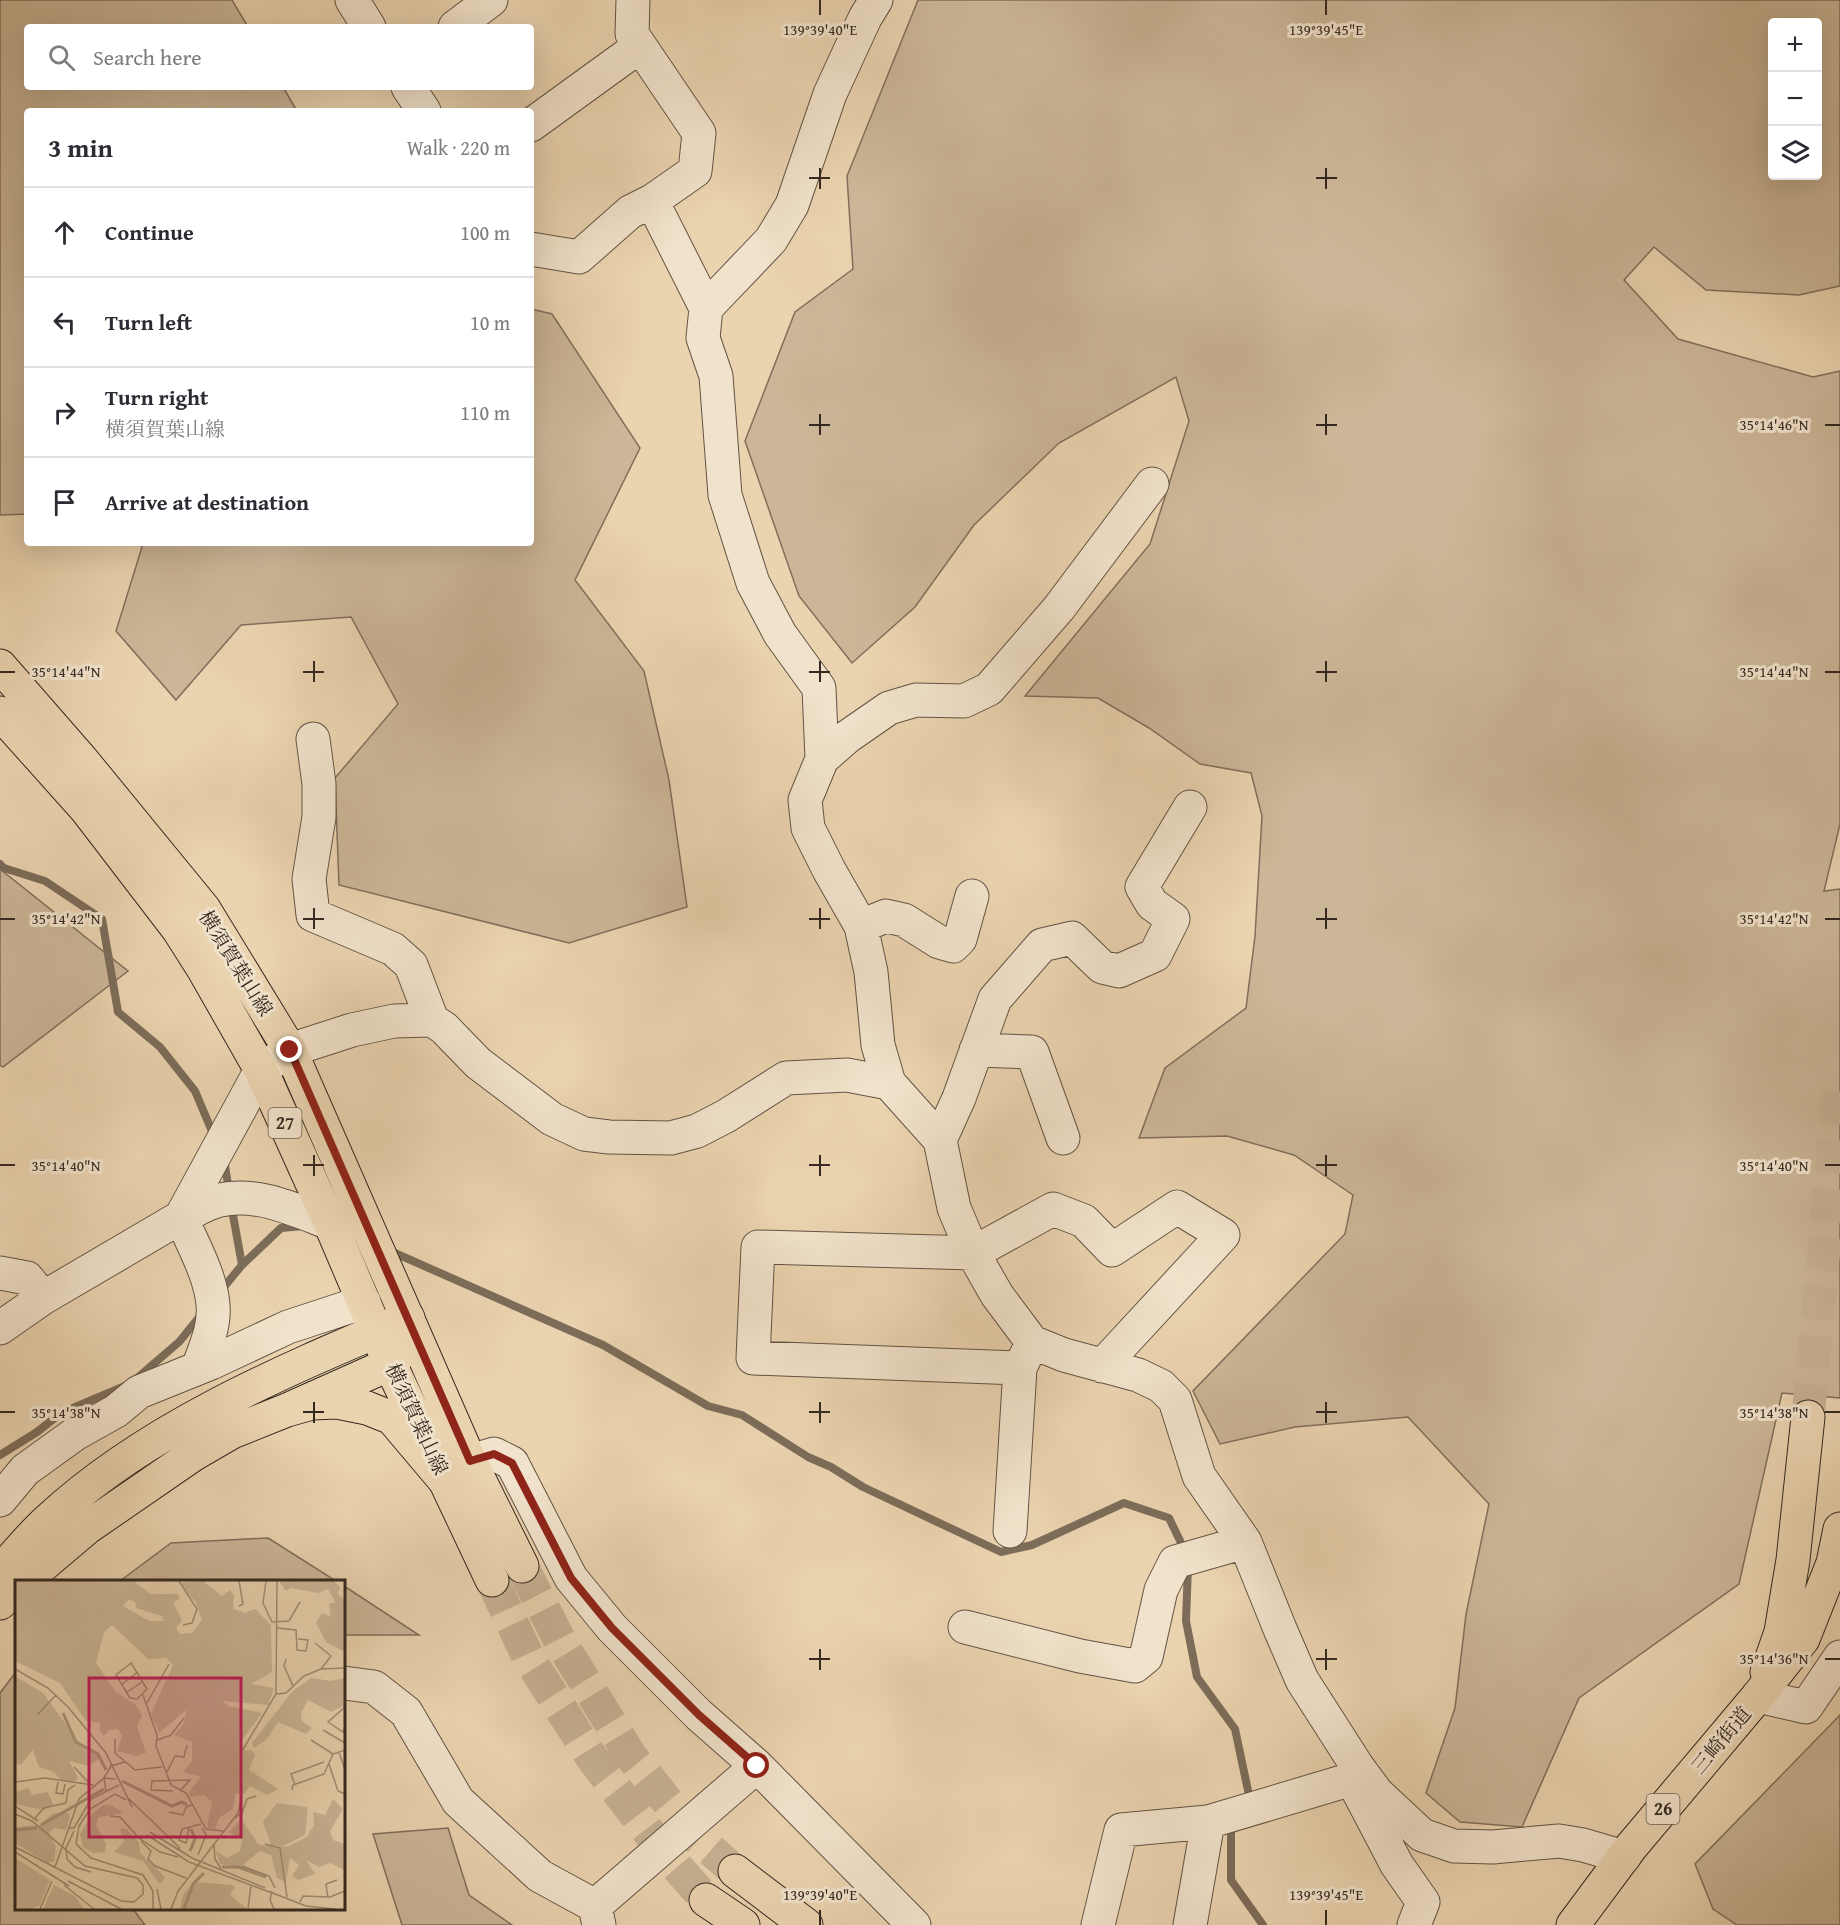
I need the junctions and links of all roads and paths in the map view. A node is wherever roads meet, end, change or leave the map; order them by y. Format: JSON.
{"nodes":[{"id":1,"x":352,"y":0,"type":"edge"},
{"id":2,"x":491,"y":0,"type":"edge"},
{"id":3,"x":633,"y":0,"type":"edge"},
{"id":4,"x":876,"y":0,"type":"edge"},
{"id":5,"x":367,"y":24,"type":"edge"},
{"id":6,"x":459,"y":24,"type":"edge"},
{"id":7,"x":640,"y":46,"type":"junction"},
{"id":8,"x":410,"y":90,"type":"edge"},
{"id":9,"x":422,"y":108,"type":"edge"},
{"id":10,"x":534,"y":123,"type":"edge"},
{"id":11,"x":652,"y":201,"type":"junction"},
{"id":12,"x":534,"y":250,"type":"edge"},
{"id":13,"x":706,"y":308,"type":"junction"},
{"id":14,"x":1152,"y":484,"type":"dead end"},
{"id":15,"x":0,"y":666,"type":"edge"},
{"id":16,"x":0,"y":713,"type":"edge"},
{"id":17,"x":314,"y":739,"type":"dead end"},
{"id":18,"x":822,"y":759,"type":"junction"},
{"id":19,"x":1190,"y":807,"type":"dead end"},
{"id":20,"x":972,"y":896,"type":"dead end"},
{"id":21,"x":861,"y":926,"type":"junction"},
{"id":22,"x":432,"y":1020,"type":"junction"},
{"id":23,"x":290,"y":1050,"type":"junction"},
{"id":24,"x":976,"y":1050,"type":"junction"},
{"id":25,"x":261,"y":1070,"type":"junction"},
{"id":26,"x":889,"y":1083,"type":"junction"},
{"id":27,"x":1062,"y":1138,"type":"dead end"},
{"id":28,"x":940,"y":1140,"type":"junction"},
{"id":29,"x":181,"y":1217,"type":"junction"},
{"id":30,"x":330,"y":1222,"type":"junction"},
{"id":31,"x":973,"y":1253,"type":"junction"},
{"id":32,"x":0,"y":1273,"type":"edge"},
{"id":33,"x":43,"y":1298,"type":"junction"},
{"id":34,"x":370,"y":1317,"type":"junction"},
{"id":35,"x":408,"y":1318,"type":"junction"},
{"id":36,"x":0,"y":1328,"type":"edge"},
{"id":37,"x":1026,"y":1355,"type":"junction"},
{"id":38,"x":390,"y":1364,"type":"junction"},
{"id":39,"x":1101,"y":1366,"type":"junction"},
{"id":40,"x":198,"y":1368,"type":"junction"},
{"id":41,"x":286,"y":1410,"type":"junction"},
{"id":42,"x":1808,"y":1417,"type":"tunnel mouth"},
{"id":43,"x":470,"y":1461,"type":"junction"},
{"id":44,"x":446,"y":1482,"type":"junction"},
{"id":45,"x":0,"y":1500,"type":"edge"},
{"id":46,"x":1840,"y":1528,"type":"edge"},
{"id":47,"x":1010,"y":1531,"type":"dead end"},
{"id":48,"x":1245,"y":1542,"type":"junction"},
{"id":49,"x":522,"y":1566,"type":"tunnel mouth"},
{"id":50,"x":0,"y":1572,"type":"edge"},
{"id":51,"x":24,"y":1580,"type":"edge"},
{"id":52,"x":492,"y":1580,"type":"tunnel mouth"},
{"id":53,"x":15,"y":1588,"type":"edge"},
{"id":54,"x":0,"y":1603,"type":"edge"},
{"id":55,"x":965,"y":1627,"type":"dead end"},
{"id":56,"x":1840,"y":1657,"type":"edge"},
{"id":57,"x":345,"y":1683,"type":"edge"},
{"id":58,"x":1758,"y":1696,"type":"junction"},
{"id":59,"x":757,"y":1766,"type":"junction"},
{"id":60,"x":1355,"y":1773,"type":"junction"},
{"id":61,"x":1208,"y":1822,"type":"junction"},
{"id":62,"x":1624,"y":1857,"type":"junction"},
{"id":63,"x":596,"y":1915,"type":"edge"},
{"id":64,"x":726,"y":1925,"type":"edge"},
{"id":65,"x":743,"y":1925,"type":"edge"},
{"id":66,"x":781,"y":1925,"type":"edge"},
{"id":67,"x":806,"y":1925,"type":"edge"},
{"id":68,"x":914,"y":1925,"type":"edge"},
{"id":69,"x":1098,"y":1925,"type":"edge"},
{"id":70,"x":1190,"y":1925,"type":"edge"},
{"id":71,"x":1414,"y":1925,"type":"edge"},
{"id":72,"x":1573,"y":1925,"type":"edge"}],
"edges":[{"from":1,"to":5,"type":"street"},
{"from":2,"to":6,"type":"street"},
{"from":3,"to":7,"type":"street"},
{"from":4,"to":13,"type":"street"},
{"from":7,"to":10,"type":"street"},
{"from":7,"to":11,"type":"street"},
{"from":8,"to":9,"type":"street"},
{"from":11,"to":12,"type":"street"},
{"from":11,"to":13,"type":"street"},
{"from":13,"to":18,"type":"street"},
{"from":14,"to":18,"type":"street"},
{"from":15,"to":23,"type":"main road","name":"横須賀葉山線","number":"27"},
{"from":16,"to":25,"type":"main road","name":"横須賀葉山線","number":"27"},
{"from":17,"to":22,"type":"street"},
{"from":18,"to":21,"type":"street"},
{"from":19,"to":24,"type":"street"},
{"from":20,"to":21,"type":"street"},
{"from":21,"to":26,"type":"street"},
{"from":22,"to":23,"type":"street"},
{"from":22,"to":26,"type":"street"},
{"from":23,"to":25,"type":"street"},
{"from":23,"to":35,"type":"main road","name":"横須賀葉山線","number":"27"},
{"from":24,"to":27,"type":"street"},
{"from":24,"to":28,"type":"street"},
{"from":25,"to":29,"type":"street"},
{"from":25,"to":30,"type":"main road","name":"横須賀葉山線","number":"27"},
{"from":26,"to":28,"type":"street"},
{"from":28,"to":31,"type":"street"},
{"from":29,"to":30,"type":"street"},
{"from":29,"to":33,"type":"street"},
{"from":29,"to":40,"type":"street"},
{"from":30,"to":34,"type":"main road","name":"横須賀葉山線","number":"27"},
{"from":31,"to":37,"type":"street"},
{"from":31,"to":37,"type":"street"},
{"from":31,"to":39,"type":"street"},
{"from":32,"to":33,"type":"street"},
{"from":33,"to":36,"type":"street"},
{"from":34,"to":35,"type":"main road"},
{"from":34,"to":38,"type":"main road","name":"横須賀葉山線","number":"27"},
{"from":34,"to":40,"type":"street"},
{"from":34,"to":50,"type":"main road"},
{"from":35,"to":38,"type":"main road"},
{"from":35,"to":43,"type":"main road","name":"横須賀葉山線","number":"27"},
{"from":37,"to":39,"type":"street"},
{"from":37,"to":47,"type":"street"},
{"from":38,"to":41,"type":"main road"},
{"from":38,"to":44,"type":"main road","name":"横須賀葉山線","number":"27"},
{"from":39,"to":48,"type":"street"},
{"from":40,"to":45,"type":"street"},
{"from":41,"to":44,"type":"main road"},
{"from":41,"to":51,"type":"main road"},
{"from":42,"to":58,"type":"main road","name":"三崎街道","number":"26"},
{"from":43,"to":49,"type":"main road","name":"横須賀葉山線","number":"27"},
{"from":43,"to":59,"type":"street"},
{"from":44,"to":52,"type":"main road","name":"横須賀葉山線","number":"27"},
{"from":46,"to":58,"type":"main road","name":"三崎街道","number":"26"},
{"from":48,"to":55,"type":"street"},
{"from":48,"to":60,"type":"street"},
{"from":53,"to":54,"type":"main road"},
{"from":56,"to":58,"type":"street"},
{"from":57,"to":63,"type":"street"},
{"from":58,"to":62,"type":"main road","name":"三崎街道","number":"26"},
{"from":59,"to":63,"type":"street"},
{"from":59,"to":68,"type":"street"},
{"from":60,"to":61,"type":"street"},
{"from":60,"to":62,"type":"street"},
{"from":60,"to":71,"type":"street"},
{"from":61,"to":69,"type":"street"},
{"from":61,"to":70,"type":"street"},
{"from":62,"to":72,"type":"main road","name":"三崎街道","number":"26"},
{"from":64,"to":65,"type":"main road"},
{"from":66,"to":67,"type":"main road"}]}
